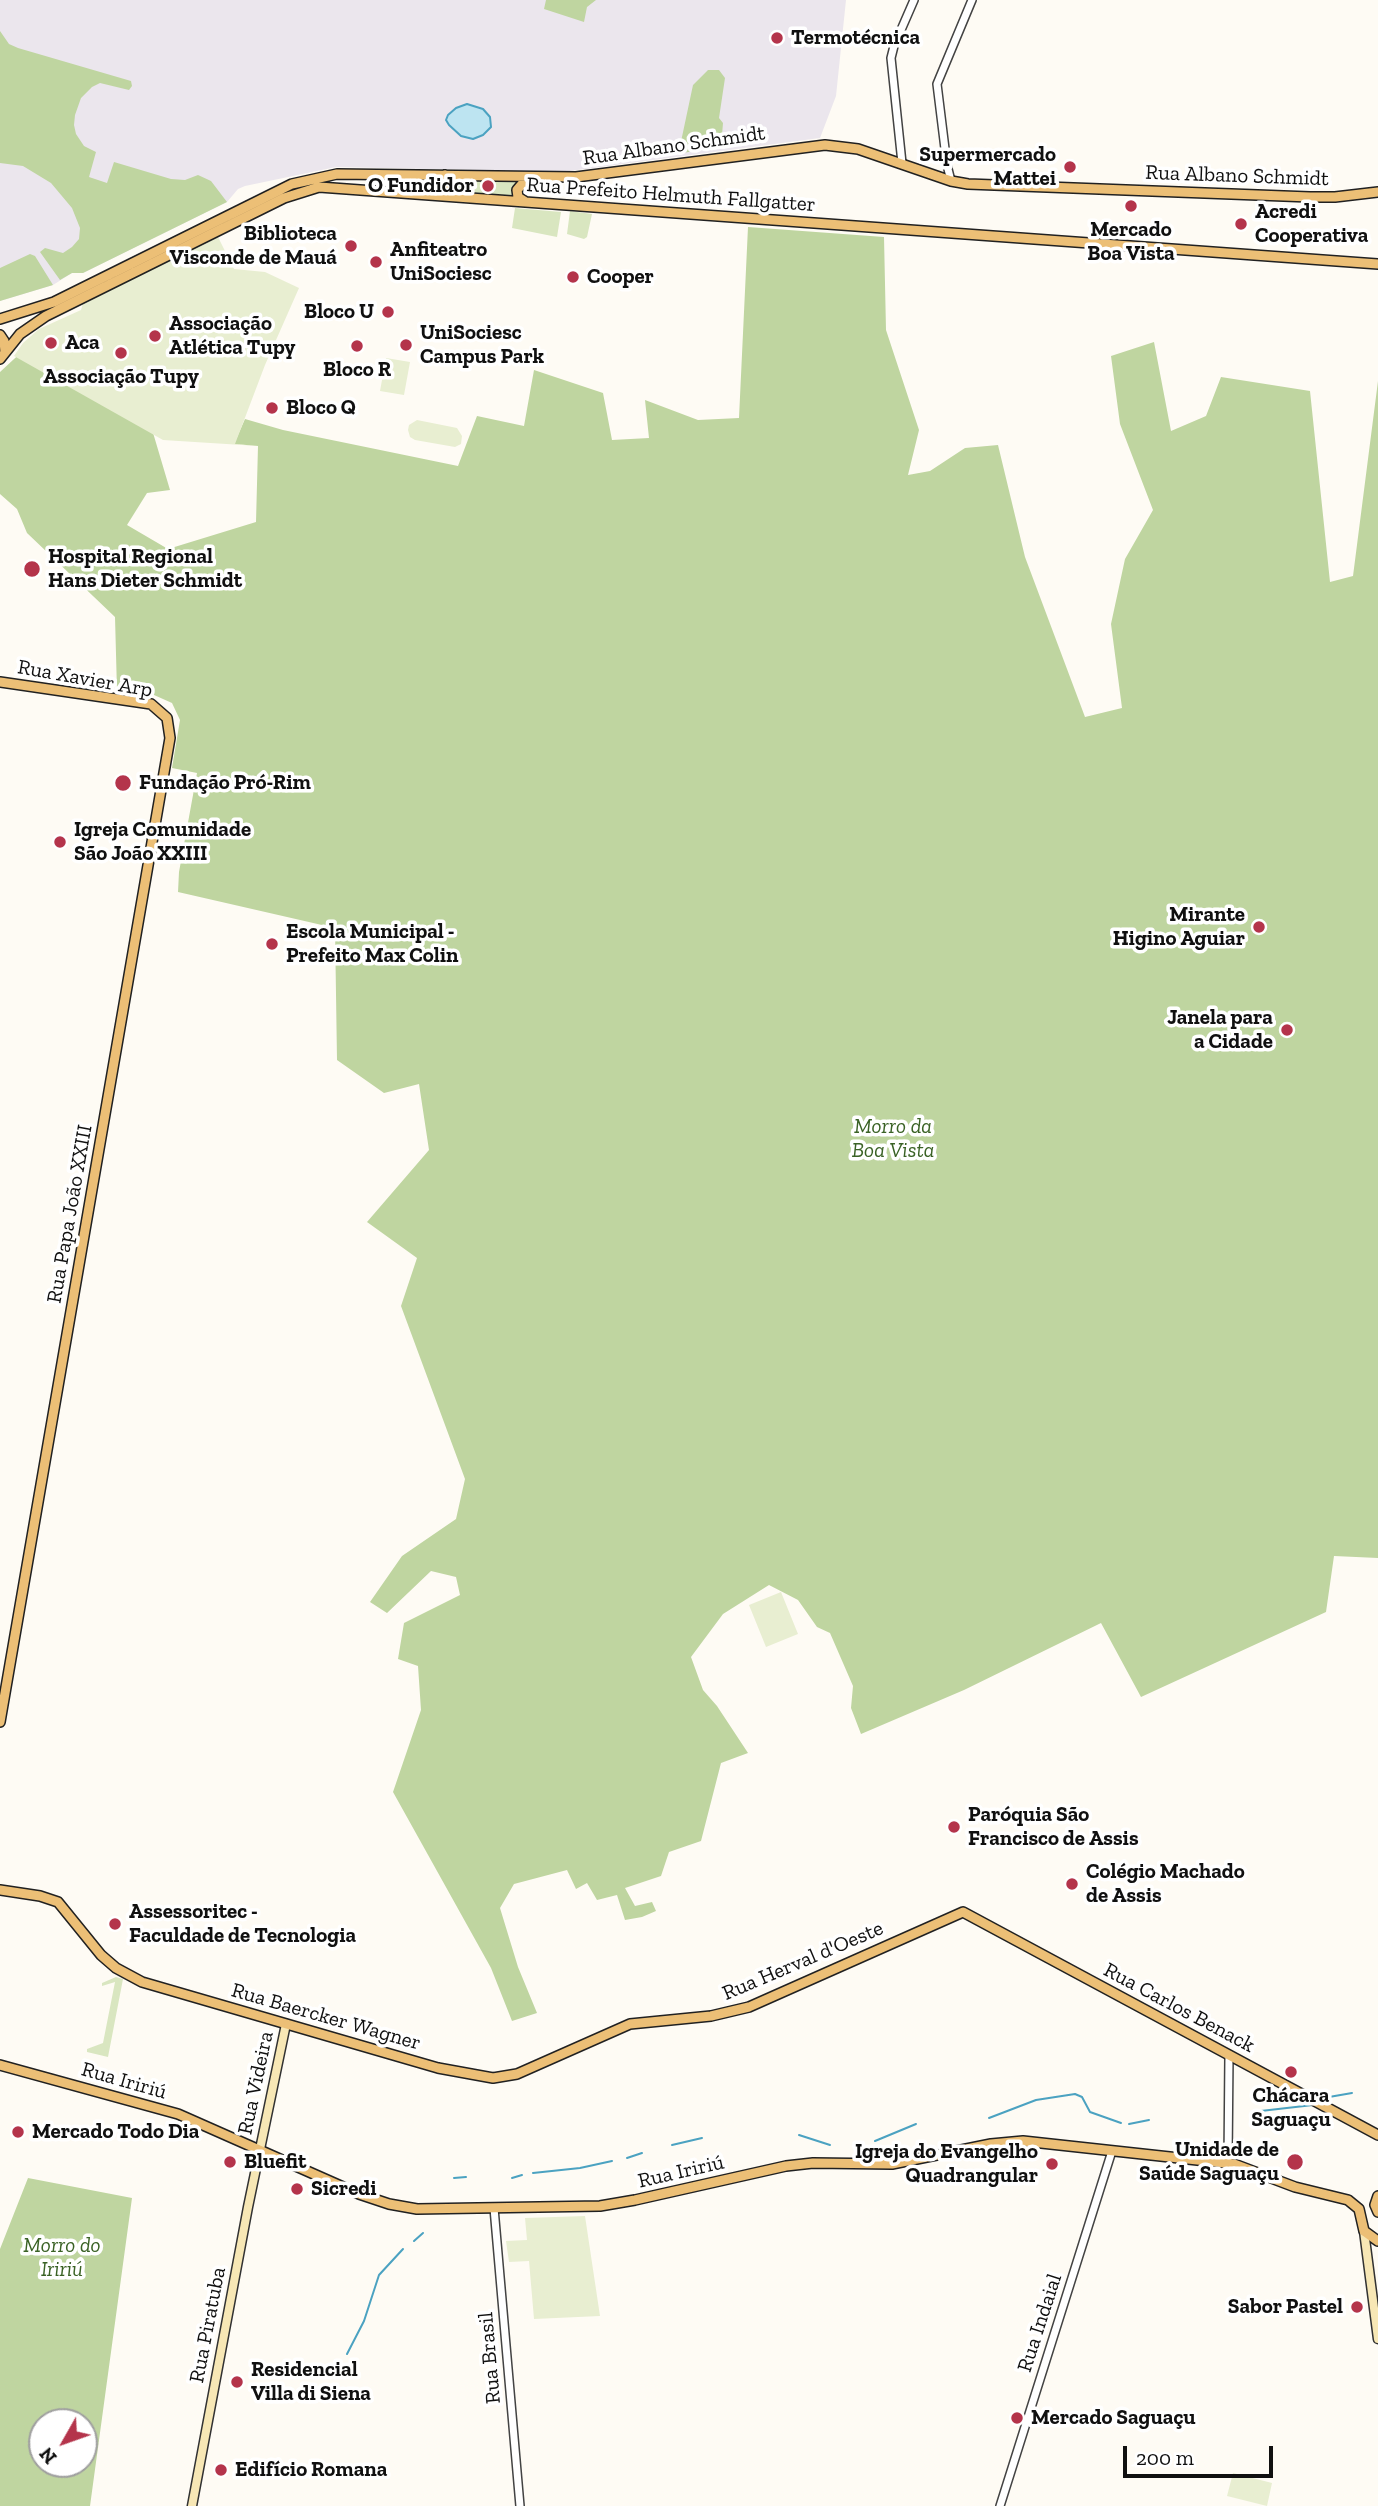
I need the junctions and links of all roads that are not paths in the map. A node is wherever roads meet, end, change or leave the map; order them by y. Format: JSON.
{"nodes":[{"id":1,"x":914,"y":0,"type":"edge"},
{"id":2,"x":972,"y":0,"type":"edge"},
{"id":3,"x":902,"y":163,"type":"junction"},
{"id":4,"x":445,"y":174,"type":"junction"},
{"id":5,"x":542,"y":177,"type":"junction"},
{"id":6,"x":951,"y":181,"type":"junction"},
{"id":7,"x":1378,"y":192,"type":"edge"},
{"id":8,"x":447,"y":196,"type":"junction"},
{"id":9,"x":526,"y":202,"type":"junction"},
{"id":10,"x":1378,"y":264,"type":"edge"},
{"id":11,"x":0,"y":319,"type":"edge"},
{"id":12,"x":0,"y":335,"type":"edge"},
{"id":13,"x":3,"y":356,"type":"edge"},
{"id":14,"x":0,"y":682,"type":"edge"},
{"id":15,"x":163,"y":713,"type":"joint"},
{"id":16,"x":0,"y":1722,"type":"edge"},
{"id":17,"x":0,"y":1890,"type":"edge"},
{"id":18,"x":963,"y":1912,"type":"joint"},
{"id":19,"x":286,"y":2024,"type":"junction"},
{"id":20,"x":1229,"y":2054,"type":"junction"},
{"id":21,"x":0,"y":2064,"type":"edge"},
{"id":22,"x":493,"y":2078,"type":"joint"},
{"id":23,"x":1378,"y":2135,"type":"edge"},
{"id":24,"x":260,"y":2150,"type":"junction"},
{"id":25,"x":1112,"y":2151,"type":"junction"},
{"id":26,"x":1228,"y":2162,"type":"junction"},
{"id":27,"x":1378,"y":2196,"type":"edge"},
{"id":28,"x":494,"y":2208,"type":"junction"},
{"id":29,"x":1378,"y":2212,"type":"edge"},
{"id":30,"x":1364,"y":2231,"type":"junction"},
{"id":31,"x":1378,"y":2242,"type":"edge"},
{"id":32,"x":1367,"y":2259,"type":"junction"},
{"id":33,"x":1378,"y":2339,"type":"edge"},
{"id":34,"x":192,"y":2506,"type":"edge"},
{"id":35,"x":520,"y":2506,"type":"edge"},
{"id":36,"x":1000,"y":2506,"type":"edge"}],
"edges":[{"from":1,"to":3,"type":"street"},
{"from":2,"to":6,"type":"street"},
{"from":3,"to":5,"type":"main road","name":"Rua Albano Schmidt"},
{"from":3,"to":6,"type":"main road","name":"Rua Albano Schmidt"},
{"from":4,"to":5,"type":"main road","name":"Rua Albano Schmidt"},
{"from":4,"to":8,"type":"main road"},
{"from":4,"to":11,"type":"main road","name":"Rua Albano Schmidt"},
{"from":5,"to":9,"type":"main road"},
{"from":6,"to":7,"type":"main road","name":"Rua Albano Schmidt"},
{"from":8,"to":9,"type":"main road","name":"Rua Prefeito Helmuth Fallgatter"},
{"from":8,"to":13,"type":"main road","name":"Rua Prefeito Helmuth Fallgatter"},
{"from":9,"to":10,"type":"main road","name":"Rua Prefeito Helmuth Fallgatter"},
{"from":12,"to":13,"type":"main road"},
{"from":14,"to":15,"type":"main road","name":"Rua Xavier Arp"},
{"from":15,"to":16,"type":"main road","name":"Rua Papa João XXIII"},
{"from":17,"to":19,"type":"main road","name":"Rua Baercker Wagner"},
{"from":18,"to":20,"type":"main road","name":"Rua Carlos Benack"},
{"from":18,"to":22,"type":"main road","name":"Rua Herval d'Oeste"},
{"from":19,"to":22,"type":"main road","name":"Rua Baercker Wagner"},
{"from":19,"to":24,"type":"main road","name":"Rua Videira"},
{"from":20,"to":23,"type":"main road","name":"Rua Carlos Benack"},
{"from":20,"to":26,"type":"street"},
{"from":21,"to":24,"type":"main road","name":"Rua Iririú"},
{"from":24,"to":28,"type":"main road","name":"Rua Iririú"},
{"from":24,"to":34,"type":"main road","name":"Rua Piratuba"},
{"from":25,"to":26,"type":"main road","name":"Rua Iririú"},
{"from":25,"to":28,"type":"main road","name":"Rua Iririú"},
{"from":25,"to":36,"type":"street","name":"Rua Indaial"},
{"from":26,"to":30,"type":"main road","name":"Rua Iririú"},
{"from":27,"to":29,"type":"main road"},
{"from":28,"to":35,"type":"street","name":"Rua Brasil"},
{"from":30,"to":31,"type":"main road"},
{"from":30,"to":32,"type":"main road"},
{"from":31,"to":32,"type":"main road"},
{"from":32,"to":33,"type":"main road"}]}
